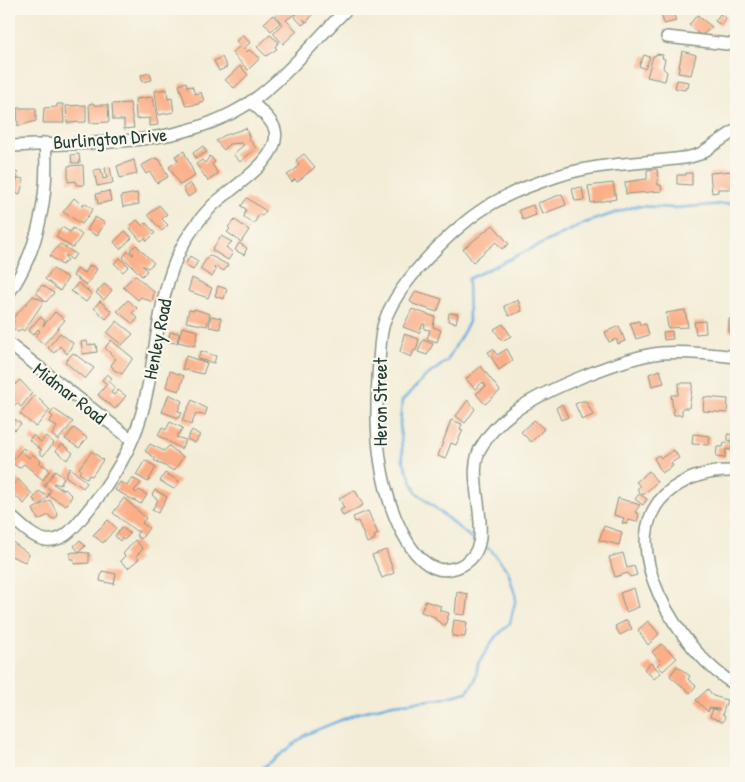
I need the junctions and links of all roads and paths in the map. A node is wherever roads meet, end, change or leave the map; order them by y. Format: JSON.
{"nodes":[{"id":1,"x":347,"y":9,"type":"edge"},
{"id":2,"x":667,"y":37,"type":"dead end"},
{"id":3,"x":736,"y":45,"type":"edge"},
{"id":4,"x":251,"y":101,"type":"junction"},
{"id":5,"x":736,"y":130,"type":"edge"},
{"id":6,"x":45,"y":143,"type":"junction"},
{"id":7,"x":9,"y":146,"type":"edge"},
{"id":8,"x":9,"y":292,"type":"edge"},
{"id":9,"x":9,"y":344,"type":"edge"},
{"id":10,"x":736,"y":357,"type":"edge"},
{"id":11,"x":132,"y":440,"type":"junction"},
{"id":12,"x":736,"y":471,"type":"edge"},
{"id":13,"x":9,"y":515,"type":"edge"},
{"id":14,"x":736,"y":684,"type":"edge"}],
"edges":[{"from":1,"to":4,"type":"street","name":"Burlington Drive"},
{"from":2,"to":3,"type":"street"},
{"from":4,"to":6,"type":"street","name":"Burlington Drive"},
{"from":4,"to":11,"type":"street","name":"Henley Road"},
{"from":5,"to":10,"type":"street","name":"Heron Street"},
{"from":6,"to":7,"type":"street","name":"Burlington Drive"},
{"from":6,"to":8,"type":"street"},
{"from":9,"to":11,"type":"street","name":"Midmar Road"},
{"from":11,"to":13,"type":"street","name":"Henley Road"},
{"from":12,"to":14,"type":"street"}]}
